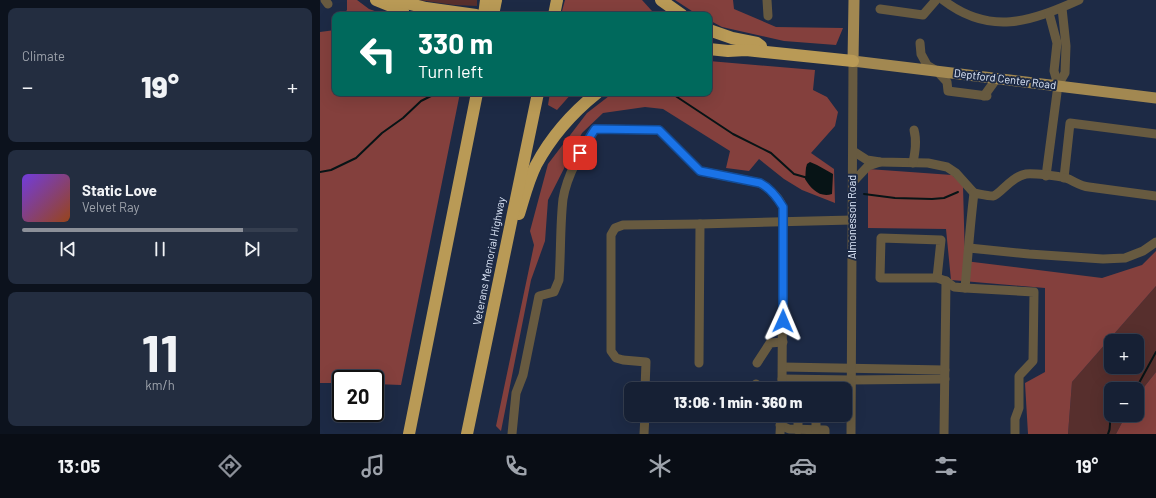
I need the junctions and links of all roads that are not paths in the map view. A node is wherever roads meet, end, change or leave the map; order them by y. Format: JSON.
{"nodes":[{"id":1,"x":376,"y":0,"type":"edge"},
{"id":2,"x":394,"y":0,"type":"edge"},
{"id":3,"x":486,"y":0,"type":"edge"},
{"id":4,"x":496,"y":0,"type":"edge"},
{"id":5,"x":557,"y":0,"type":"edge"},
{"id":6,"x":662,"y":0,"type":"edge"},
{"id":7,"x":767,"y":0,"type":"edge"},
{"id":8,"x":854,"y":0,"type":"edge"},
{"id":9,"x":936,"y":0,"type":"edge"},
{"id":10,"x":943,"y":0,"type":"edge"},
{"id":11,"x":1079,"y":0,"type":"edge"},
{"id":12,"x":1062,"y":8,"type":"junction"},
{"id":13,"x":880,"y":9,"type":"dead end"},
{"id":14,"x":408,"y":12,"type":"edge"},
{"id":15,"x":453,"y":12,"type":"edge"},
{"id":16,"x":484,"y":12,"type":"edge"},
{"id":17,"x":494,"y":12,"type":"edge"},
{"id":18,"x":555,"y":12,"type":"edge"},
{"id":19,"x":678,"y":12,"type":"edge"},
{"id":20,"x":1049,"y":13,"type":"junction"},
{"id":21,"x":768,"y":16,"type":"dead end"},
{"id":22,"x":712,"y":31,"type":"edge"},
{"id":23,"x":920,"y":43,"type":"dead end"},
{"id":24,"x":712,"y":48,"type":"edge"},
{"id":25,"x":772,"y":52,"type":"junction"},
{"id":26,"x":854,"y":61,"type":"junction"},
{"id":27,"x":937,"y":71,"type":"junction"},
{"id":28,"x":997,"y":78,"type":"junction"},
{"id":29,"x":1058,"y":85,"type":"junction"},
{"id":30,"x":476,"y":96,"type":"edge"},
{"id":31,"x":537,"y":96,"type":"edge"},
{"id":32,"x":594,"y":96,"type":"edge"},
{"id":33,"x":1156,"y":98,"type":"edge"},
{"id":34,"x":914,"y":130,"type":"dead end"},
{"id":35,"x":1156,"y":134,"type":"edge"},
{"id":36,"x":853,"y":150,"type":"junction"},
{"id":37,"x":880,"y":162,"type":"junction"},
{"id":38,"x":913,"y":163,"type":"junction"},
{"id":39,"x":1046,"y":176,"type":"junction"},
{"id":40,"x":1064,"y":178,"type":"junction"},
{"id":41,"x":853,"y":182,"type":"junction"},
{"id":42,"x":974,"y":193,"type":"junction"},
{"id":43,"x":1156,"y":196,"type":"edge"},
{"id":44,"x":852,"y":220,"type":"junction"},
{"id":45,"x":783,"y":222,"type":"junction"},
{"id":46,"x":700,"y":224,"type":"junction"},
{"id":47,"x":1156,"y":242,"type":"edge"},
{"id":48,"x":969,"y":248,"type":"junction"},
{"id":49,"x":942,"y":279,"type":"junction"},
{"id":50,"x":965,"y":288,"type":"junction"},
{"id":51,"x":489,"y":330,"type":"junction"},
{"id":52,"x":783,"y":342,"type":"junction"},
{"id":53,"x":699,"y":363,"type":"dead end"},
{"id":54,"x":757,"y":363,"type":"dead end"},
{"id":55,"x":783,"y":367,"type":"junction"},
{"id":56,"x":852,"y":369,"type":"junction"},
{"id":57,"x":945,"y":374,"type":"junction"},
{"id":58,"x":782,"y":379,"type":"joint"},
{"id":59,"x":852,"y":380,"type":"junction"},
{"id":60,"x":645,"y":382,"type":"edge"},
{"id":61,"x":644,"y":422,"type":"edge"},
{"id":62,"x":798,"y":422,"type":"edge"},
{"id":63,"x":816,"y":422,"type":"edge"},
{"id":64,"x":780,"y":430,"type":"edge"},
{"id":65,"x":798,"y":430,"type":"junction"},
{"id":66,"x":816,"y":430,"type":"junction"},
{"id":67,"x":409,"y":434,"type":"edge"},
{"id":68,"x":467,"y":434,"type":"edge"},
{"id":69,"x":512,"y":434,"type":"edge"},
{"id":70,"x":644,"y":434,"type":"edge"},
{"id":71,"x":825,"y":434,"type":"edge"},
{"id":72,"x":851,"y":434,"type":"edge"},
{"id":73,"x":944,"y":434,"type":"edge"},
{"id":74,"x":1015,"y":434,"type":"edge"}],
"edges":[{"from":1,"to":14,"type":"highway"},
{"from":2,"to":15,"type":"highway"},
{"from":3,"to":16,"type":"highway"},
{"from":4,"to":17,"type":"highway"},
{"from":5,"to":18,"type":"highway"},
{"from":6,"to":19,"type":"highway"},
{"from":7,"to":21,"type":"street"},
{"from":8,"to":26,"type":"main road","name":"Almonesson Road"},
{"from":9,"to":13,"type":"street"},
{"from":10,"to":20,"type":"street"},
{"from":11,"to":12,"type":"street"},
{"from":12,"to":20,"type":"street"},
{"from":12,"to":29,"type":"street"},
{"from":20,"to":29,"type":"street"},
{"from":22,"to":25,"type":"highway"},
{"from":23,"to":27,"type":"street"},
{"from":24,"to":25,"type":"highway"},
{"from":25,"to":26,"type":"highway"},
{"from":26,"to":27,"type":"main road","name":"Deptford Center Road"},
{"from":26,"to":36,"type":"street","name":"Almonesson Road"},
{"from":27,"to":28,"type":"main road","name":"Deptford Center Road"},
{"from":27,"to":28,"type":"street"},
{"from":28,"to":29,"type":"main road","name":"Deptford Center Road"},
{"from":29,"to":33,"type":"main road","name":"Deptford Center Road"},
{"from":29,"to":39,"type":"street"},
{"from":30,"to":67,"type":"highway"},
{"from":31,"to":51,"type":"highway","name":"Veterans Memorial Highway"},
{"from":32,"to":51,"type":"highway"},
{"from":34,"to":38,"type":"street"},
{"from":35,"to":40,"type":"street"},
{"from":36,"to":37,"type":"street"},
{"from":36,"to":41,"type":"street","name":"Almonesson Road"},
{"from":37,"to":38,"type":"street"},
{"from":37,"to":41,"type":"street"},
{"from":38,"to":42,"type":"street"},
{"from":39,"to":40,"type":"street"},
{"from":39,"to":42,"type":"street"},
{"from":40,"to":43,"type":"street"},
{"from":41,"to":44,"type":"street","name":"Almonesson Road"},
{"from":42,"to":48,"type":"street"},
{"from":44,"to":45,"type":"street"},
{"from":44,"to":56,"type":"street","name":"Almonesson Road"},
{"from":45,"to":46,"type":"street"},
{"from":45,"to":52,"type":"street"},
{"from":45,"to":69,"type":"street"},
{"from":46,"to":53,"type":"street"},
{"from":46,"to":60,"type":"street"},
{"from":47,"to":48,"type":"street"},
{"from":48,"to":50,"type":"street"},
{"from":49,"to":49,"type":"street"},
{"from":49,"to":50,"type":"street"},
{"from":49,"to":57,"type":"street"},
{"from":50,"to":74,"type":"street"},
{"from":51,"to":68,"type":"highway","name":"Veterans Memorial Highway"},
{"from":52,"to":54,"type":"street"},
{"from":52,"to":55,"type":"street"},
{"from":55,"to":56,"type":"street"},
{"from":55,"to":58,"type":"street"},
{"from":56,"to":57,"type":"street"},
{"from":56,"to":59,"type":"street","name":"Almonesson Road"},
{"from":57,"to":59,"type":"street"},
{"from":57,"to":73,"type":"street"},
{"from":58,"to":59,"type":"street"},
{"from":59,"to":72,"type":"street","name":"Almonesson Road"},
{"from":61,"to":70,"type":"street"},
{"from":62,"to":65,"type":"street"},
{"from":63,"to":66,"type":"street"},
{"from":64,"to":65,"type":"street"},
{"from":65,"to":66,"type":"street"},
{"from":66,"to":71,"type":"street"}]}
